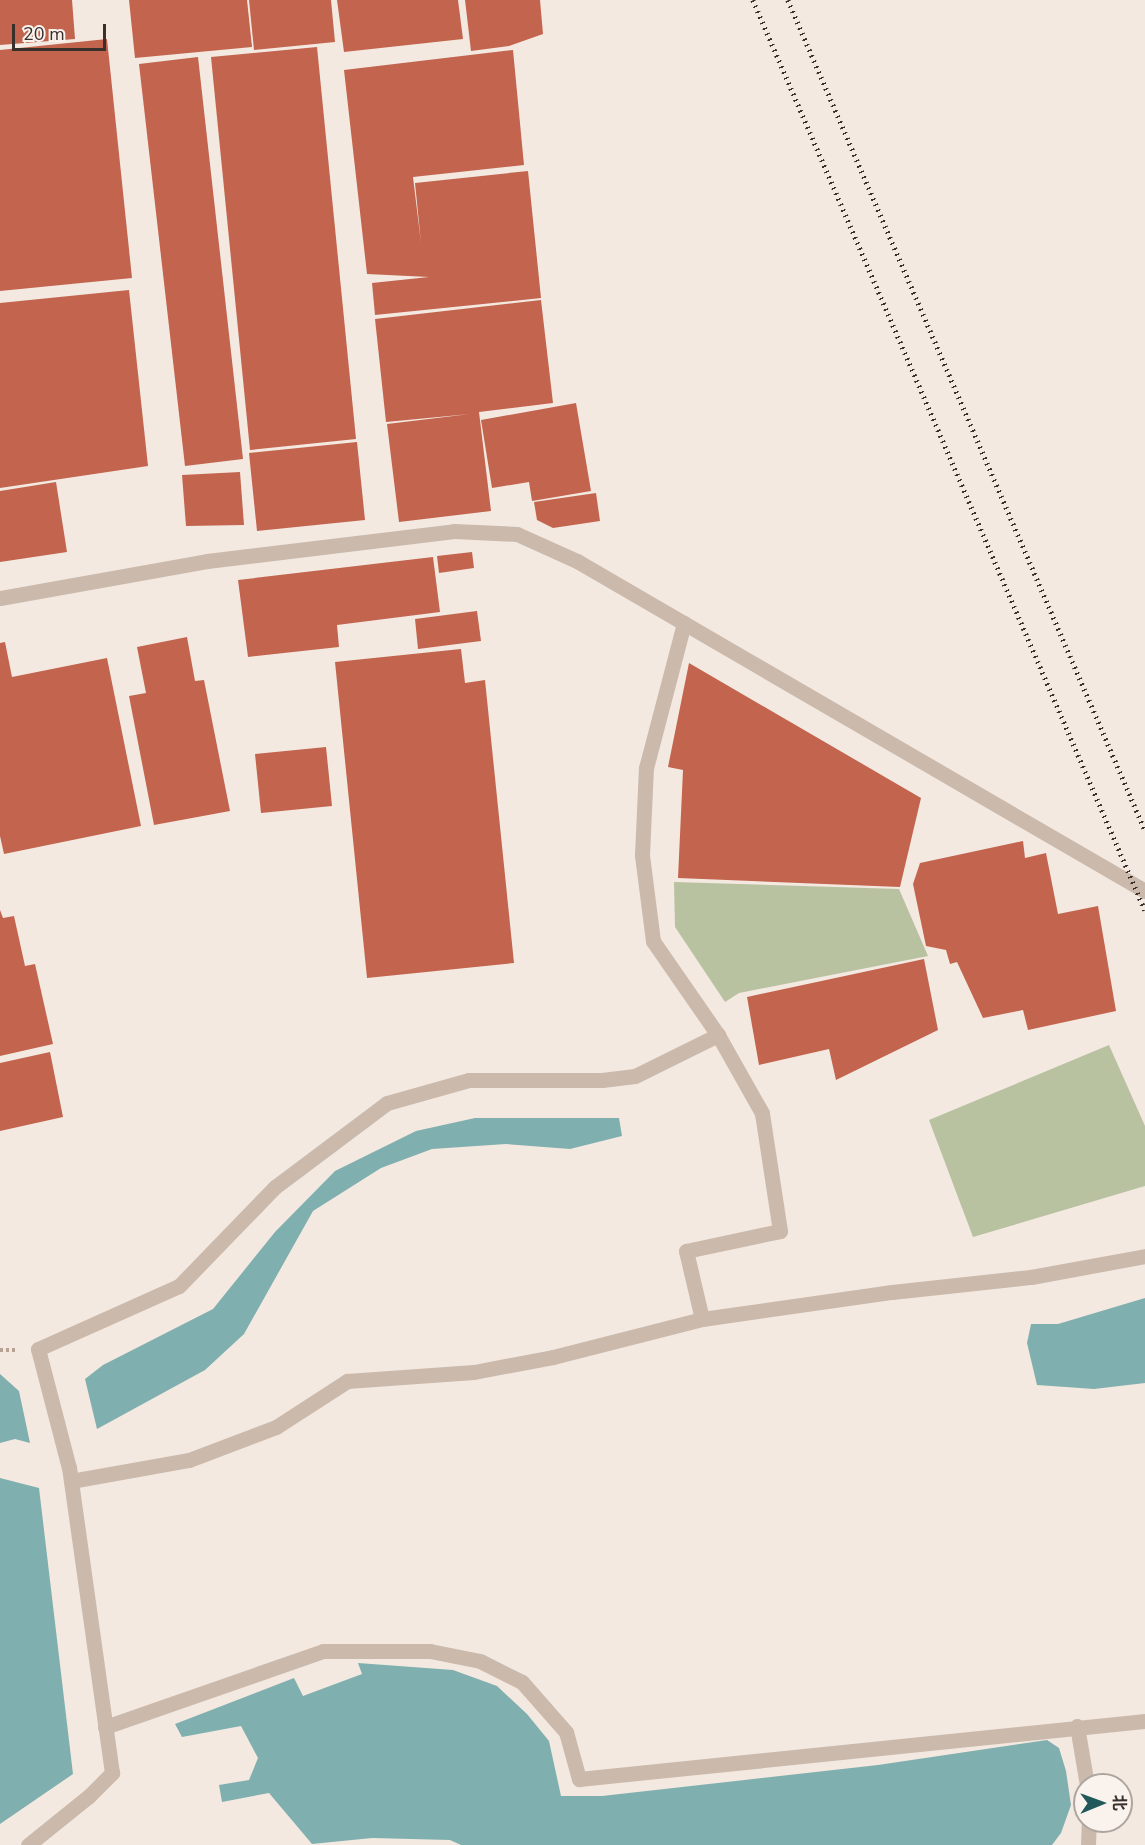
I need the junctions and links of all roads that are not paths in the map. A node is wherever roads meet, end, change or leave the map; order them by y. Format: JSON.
{"nodes":[{"id":1,"x":0,"y":598,"type":"edge"},
{"id":2,"x":684,"y":623,"type":"junction"},
{"id":3,"x":1145,"y":891,"type":"edge"},
{"id":4,"x":718,"y":1035,"type":"junction"},
{"id":5,"x":1145,"y":1256,"type":"edge"},
{"id":6,"x":702,"y":1319,"type":"junction"},
{"id":7,"x":71,"y":1481,"type":"junction"},
{"id":8,"x":1145,"y":1721,"type":"edge"},
{"id":9,"x":105,"y":1726,"type":"junction"},
{"id":10,"x":1077,"y":1726,"type":"junction"},
{"id":11,"x":1085,"y":1773,"type":"edge"},
{"id":12,"x":28,"y":1845,"type":"edge"}],
"edges":[{"from":1,"to":2,"type":"street"},
{"from":2,"to":3,"type":"street"},
{"from":2,"to":4,"type":"street"},
{"from":4,"to":6,"type":"street"},
{"from":4,"to":7,"type":"street"},
{"from":5,"to":6,"type":"street"},
{"from":6,"to":7,"type":"street"},
{"from":7,"to":9,"type":"street"},
{"from":8,"to":10,"type":"street"},
{"from":9,"to":10,"type":"street"},
{"from":9,"to":12,"type":"street"},
{"from":10,"to":11,"type":"street"}]}
